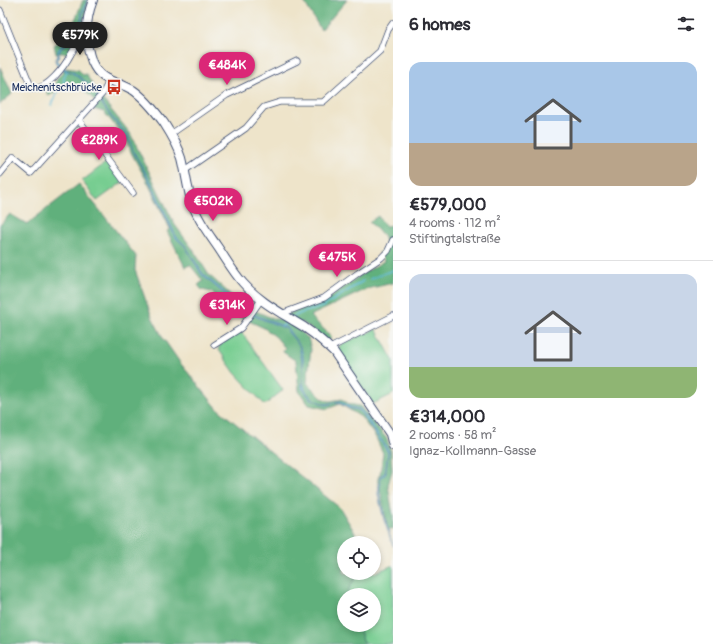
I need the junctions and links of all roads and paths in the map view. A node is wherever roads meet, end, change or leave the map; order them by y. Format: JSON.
{"nodes":[{"id":1,"x":93,"y":0,"type":"edge"},
{"id":2,"x":0,"y":10,"type":"edge"},
{"id":3,"x":393,"y":23,"type":"edge"},
{"id":4,"x":86,"y":34,"type":"junction"},
{"id":5,"x":297,"y":61,"type":"dead end"},
{"id":6,"x":109,"y":81,"type":"junction"},
{"id":7,"x":79,"y":120,"type":"junction"},
{"id":8,"x":171,"y":134,"type":"junction"},
{"id":9,"x":184,"y":170,"type":"junction"},
{"id":10,"x":0,"y":174,"type":"edge"},
{"id":11,"x":133,"y":193,"type":"dead end"},
{"id":12,"x":393,"y":240,"type":"edge"},
{"id":13,"x":261,"y":300,"type":"junction"},
{"id":14,"x":281,"y":314,"type":"junction"},
{"id":15,"x":393,"y":316,"type":"edge"},
{"id":16,"x":214,"y":345,"type":"dead end"},
{"id":17,"x":330,"y":348,"type":"junction"},
{"id":18,"x":393,"y":446,"type":"edge"}],
"edges":[{"from":1,"to":4,"type":"street"},
{"from":2,"to":4,"type":"street"},
{"from":3,"to":9,"type":"street"},
{"from":4,"to":6,"type":"street"},
{"from":5,"to":8,"type":"street"},
{"from":6,"to":7,"type":"street"},
{"from":6,"to":8,"type":"street"},
{"from":7,"to":10,"type":"street"},
{"from":7,"to":11,"type":"street"},
{"from":8,"to":9,"type":"street"},
{"from":9,"to":13,"type":"street"},
{"from":12,"to":14,"type":"street"},
{"from":13,"to":14,"type":"street"},
{"from":13,"to":16,"type":"street"},
{"from":14,"to":17,"type":"street"},
{"from":15,"to":17,"type":"street"},
{"from":17,"to":18,"type":"street"}]}
